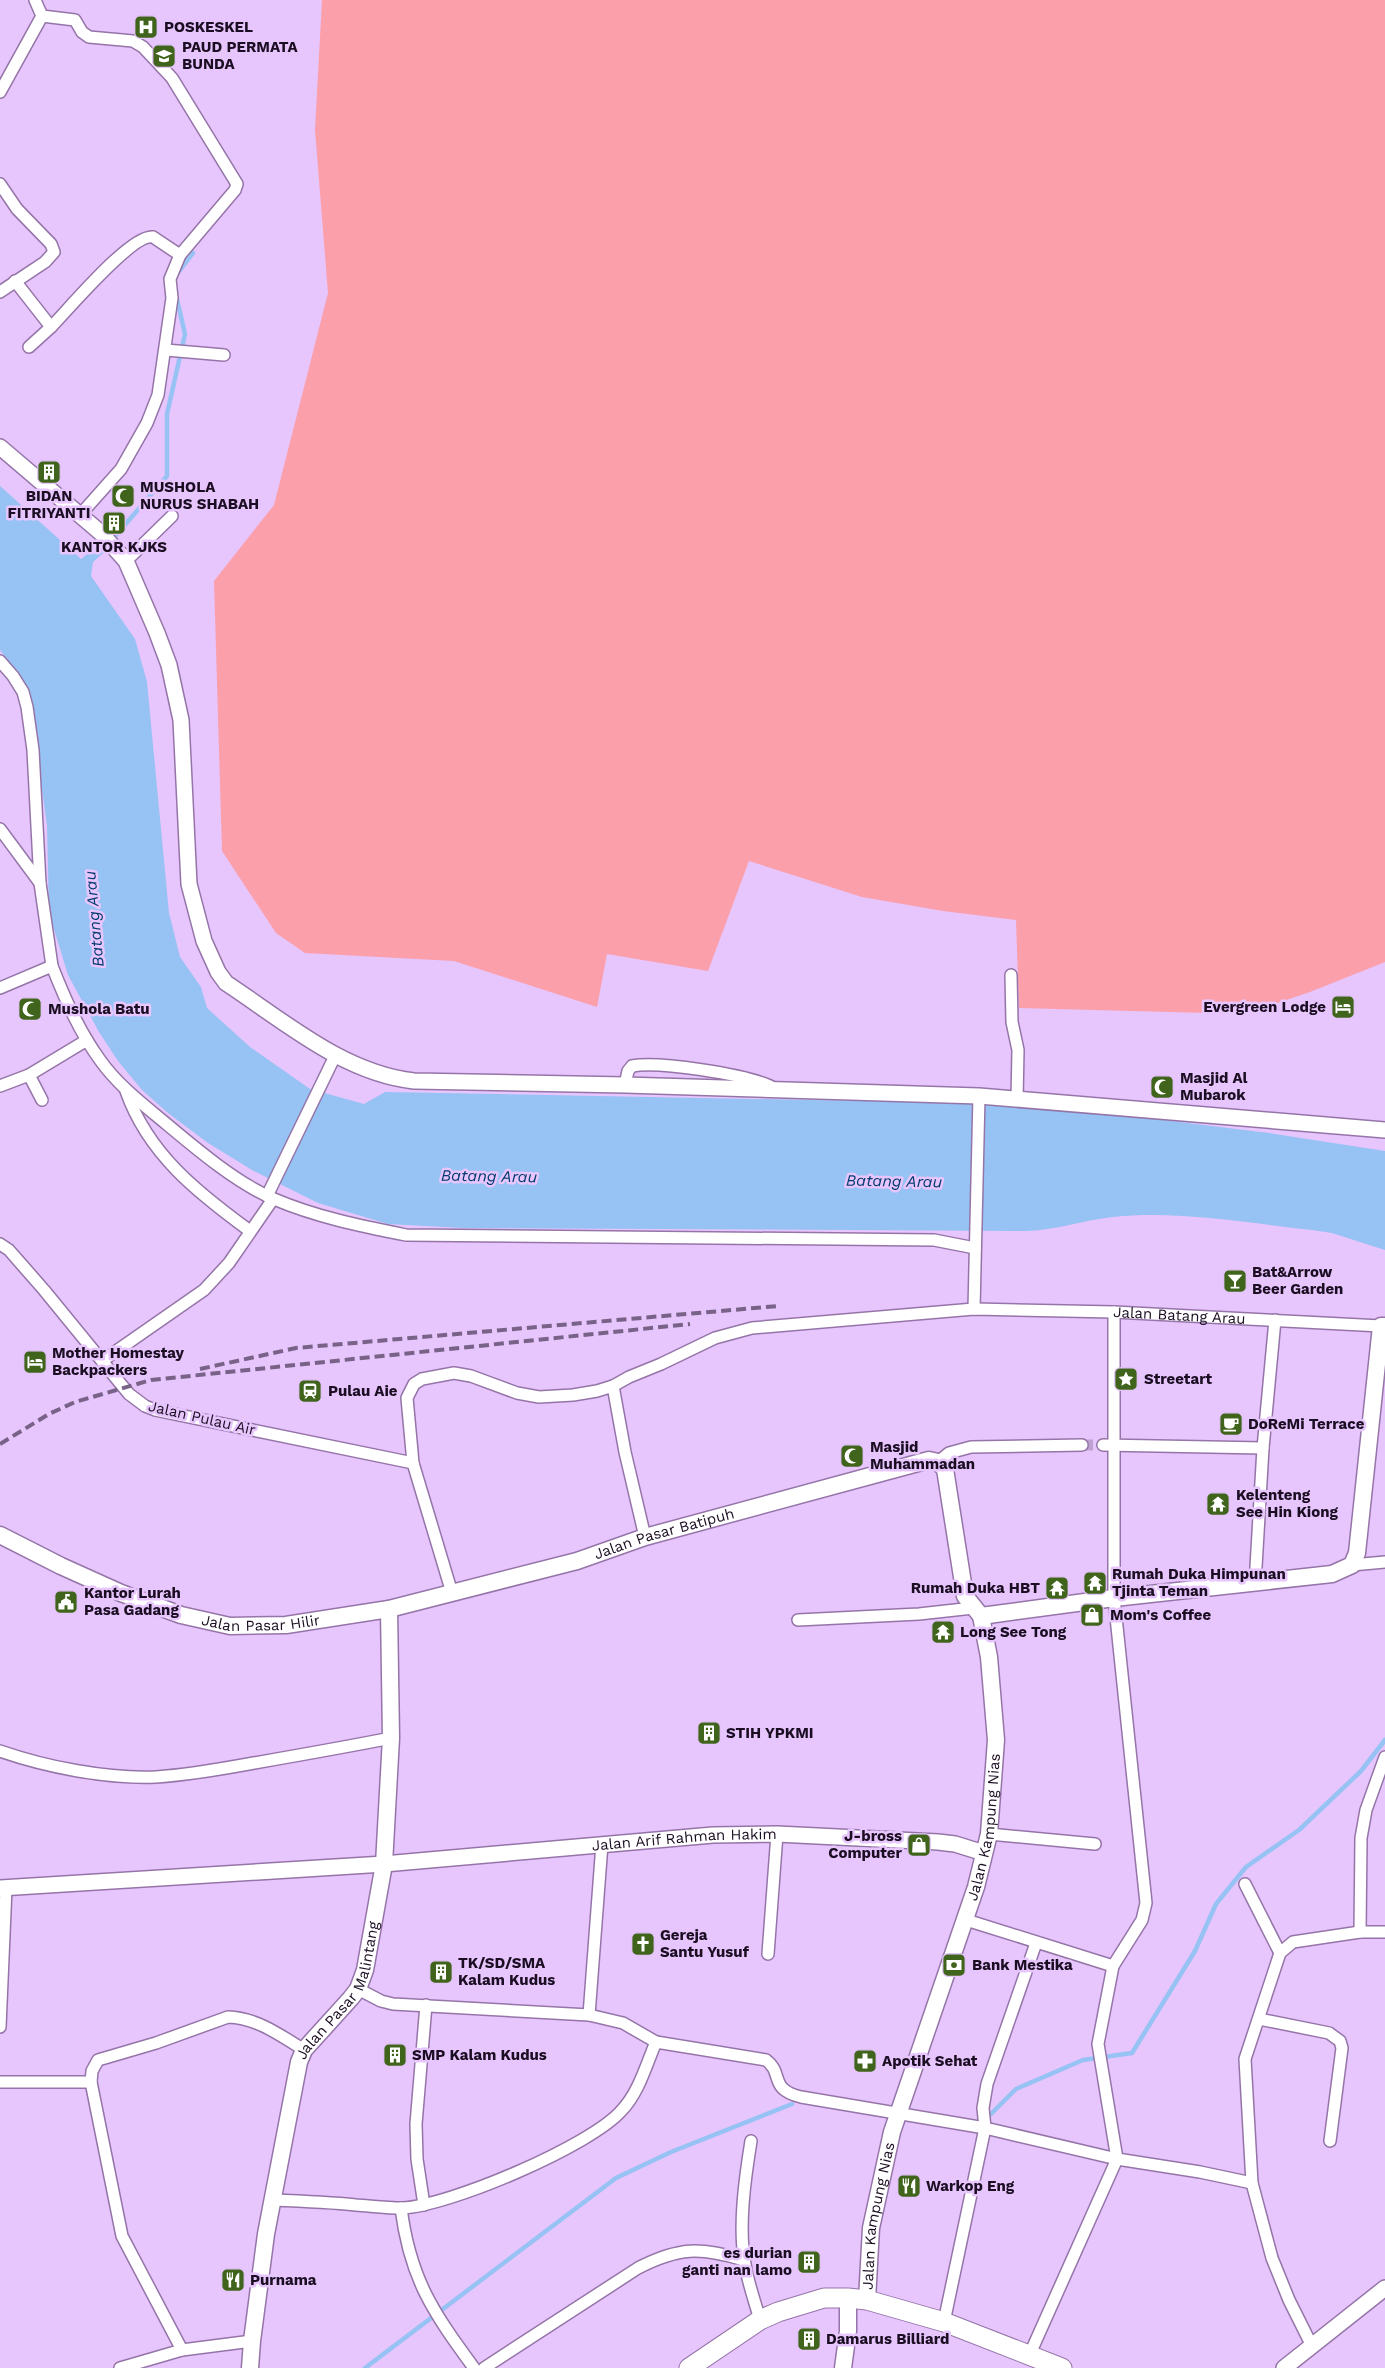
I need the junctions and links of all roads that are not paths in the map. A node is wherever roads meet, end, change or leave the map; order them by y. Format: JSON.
{"nodes":[{"id":1,"x":36,"y":0,"type":"edge"},
{"id":2,"x":42,"y":16,"type":"junction"},
{"id":3,"x":0,"y":92,"type":"edge"},
{"id":4,"x":0,"y":184,"type":"edge"},
{"id":5,"x":180,"y":255,"type":"junction"},
{"id":6,"x":15,"y":281,"type":"junction"},
{"id":7,"x":0,"y":292,"type":"edge"},
{"id":8,"x":51,"y":327,"type":"junction"},
{"id":9,"x":29,"y":347,"type":"dead end"},
{"id":10,"x":166,"y":350,"type":"junction"},
{"id":11,"x":224,"y":355,"type":"dead end"},
{"id":12,"x":0,"y":447,"type":"edge"},
{"id":13,"x":80,"y":515,"type":"junction"},
{"id":14,"x":172,"y":516,"type":"dead end"},
{"id":15,"x":122,"y":558,"type":"junction"},
{"id":16,"x":0,"y":661,"type":"edge"},
{"id":17,"x":0,"y":829,"type":"edge"},
{"id":18,"x":40,"y":883,"type":"junction"},
{"id":19,"x":52,"y":966,"type":"junction"},
{"id":20,"x":1011,"y":975,"type":"dead end"},
{"id":21,"x":0,"y":988,"type":"edge"},
{"id":22,"x":87,"y":1040,"type":"junction"},
{"id":23,"x":333,"y":1059,"type":"junction"},
{"id":24,"x":29,"y":1075,"type":"junction"},
{"id":25,"x":625,"y":1085,"type":"junction"},
{"id":26,"x":0,"y":1086,"type":"edge"},
{"id":27,"x":126,"y":1090,"type":"junction"},
{"id":28,"x":775,"y":1090,"type":"junction"},
{"id":29,"x":979,"y":1099,"type":"junction"},
{"id":30,"x":42,"y":1100,"type":"dead end"},
{"id":31,"x":1017,"y":1100,"type":"junction"},
{"id":32,"x":1385,"y":1130,"type":"edge"},
{"id":33,"x":270,"y":1194,"type":"junction"},
{"id":34,"x":250,"y":1231,"type":"junction"},
{"id":35,"x":0,"y":1244,"type":"edge"},
{"id":36,"x":975,"y":1244,"type":"junction"},
{"id":37,"x":974,"y":1309,"type":"junction"},
{"id":38,"x":1114,"y":1312,"type":"junction"},
{"id":39,"x":1275,"y":1320,"type":"junction"},
{"id":40,"x":1383,"y":1326,"type":"edge"},
{"id":41,"x":102,"y":1361,"type":"junction"},
{"id":42,"x":613,"y":1386,"type":"junction"},
{"id":43,"x":1082,"y":1445,"type":"tunnel mouth"},
{"id":44,"x":1108,"y":1445,"type":"junction"},
{"id":45,"x":1263,"y":1448,"type":"junction"},
{"id":46,"x":938,"y":1462,"type":"junction"},
{"id":47,"x":413,"y":1463,"type":"junction"},
{"id":48,"x":0,"y":1535,"type":"edge"},
{"id":49,"x":645,"y":1537,"type":"junction"},
{"id":50,"x":1385,"y":1562,"type":"edge"},
{"id":51,"x":1352,"y":1565,"type":"junction"},
{"id":52,"x":1255,"y":1584,"type":"junction"},
{"id":53,"x":452,"y":1593,"type":"junction"},
{"id":54,"x":1114,"y":1598,"type":"junction"},
{"id":55,"x":389,"y":1609,"type":"junction"},
{"id":56,"x":977,"y":1612,"type":"junction"},
{"id":57,"x":798,"y":1620,"type":"dead end"},
{"id":58,"x":392,"y":1738,"type":"junction"},
{"id":59,"x":0,"y":1751,"type":"edge"},
{"id":60,"x":1385,"y":1757,"type":"edge"},
{"id":61,"x":778,"y":1834,"type":"junction"},
{"id":62,"x":989,"y":1834,"type":"junction"},
{"id":63,"x":602,"y":1844,"type":"junction"},
{"id":64,"x":1095,"y":1844,"type":"dead end"},
{"id":65,"x":984,"y":1853,"type":"junction"},
{"id":66,"x":384,"y":1864,"type":"junction"},
{"id":67,"x":1245,"y":1884,"type":"dead end"},
{"id":68,"x":3,"y":1888,"type":"edge"},
{"id":69,"x":963,"y":1919,"type":"junction"},
{"id":70,"x":1360,"y":1932,"type":"junction"},
{"id":71,"x":1385,"y":1932,"type":"edge"},
{"id":72,"x":1036,"y":1943,"type":"junction"},
{"id":73,"x":1280,"y":1953,"type":"junction"},
{"id":74,"x":768,"y":1954,"type":"dead end"},
{"id":75,"x":1113,"y":1966,"type":"junction"},
{"id":76,"x":358,"y":1989,"type":"junction"},
{"id":77,"x":426,"y":2005,"type":"junction"},
{"id":78,"x":589,"y":2015,"type":"junction"},
{"id":79,"x":1259,"y":2019,"type":"junction"},
{"id":80,"x":0,"y":2027,"type":"edge"},
{"id":81,"x":656,"y":2042,"type":"junction"},
{"id":82,"x":304,"y":2050,"type":"junction"},
{"id":83,"x":0,"y":2082,"type":"edge"},
{"id":84,"x":91,"y":2082,"type":"junction"},
{"id":85,"x":899,"y":2115,"type":"junction"},
{"id":86,"x":984,"y":2128,"type":"junction"},
{"id":87,"x":751,"y":2140,"type":"dead end"},
{"id":88,"x":1330,"y":2141,"type":"dead end"},
{"id":89,"x":1116,"y":2159,"type":"junction"},
{"id":90,"x":1252,"y":2182,"type":"junction"},
{"id":91,"x":272,"y":2200,"type":"junction"},
{"id":92,"x":424,"y":2205,"type":"junction"},
{"id":93,"x":401,"y":2208,"type":"junction"},
{"id":94,"x":744,"y":2260,"type":"junction"},
{"id":95,"x":1385,"y":2288,"type":"edge"},
{"id":96,"x":848,"y":2298,"type":"junction"},
{"id":97,"x":867,"y":2300,"type":"junction"},
{"id":98,"x":760,"y":2320,"type":"junction"},
{"id":99,"x":944,"y":2322,"type":"junction"},
{"id":100,"x":252,"y":2341,"type":"junction"},
{"id":101,"x":1312,"y":2346,"type":"junction"},
{"id":102,"x":182,"y":2350,"type":"junction"},
{"id":103,"x":1029,"y":2356,"type":"junction"},
{"id":104,"x":120,"y":2368,"type":"edge"},
{"id":105,"x":250,"y":2368,"type":"edge"},
{"id":106,"x":474,"y":2368,"type":"edge"},
{"id":107,"x":484,"y":2368,"type":"edge"},
{"id":108,"x":689,"y":2368,"type":"edge"},
{"id":109,"x":844,"y":2368,"type":"edge"},
{"id":110,"x":1062,"y":2368,"type":"edge"},
{"id":111,"x":1284,"y":2368,"type":"edge"}],
"edges":[{"from":1,"to":2,"type":"street"},
{"from":2,"to":3,"type":"street"},
{"from":2,"to":5,"type":"street"},
{"from":4,"to":6,"type":"street"},
{"from":5,"to":8,"type":"street"},
{"from":5,"to":10,"type":"street"},
{"from":6,"to":7,"type":"street"},
{"from":6,"to":8,"type":"street"},
{"from":8,"to":9,"type":"street"},
{"from":10,"to":11,"type":"street"},
{"from":10,"to":13,"type":"street"},
{"from":12,"to":13,"type":"street"},
{"from":13,"to":15,"type":"street"},
{"from":14,"to":15,"type":"street"},
{"from":15,"to":23,"type":"street"},
{"from":16,"to":18,"type":"street"},
{"from":17,"to":18,"type":"street"},
{"from":18,"to":19,"type":"street"},
{"from":19,"to":21,"type":"street"},
{"from":19,"to":22,"type":"street"},
{"from":20,"to":31,"type":"street"},
{"from":22,"to":24,"type":"street"},
{"from":22,"to":27,"type":"street"},
{"from":23,"to":25,"type":"street"},
{"from":23,"to":33,"type":"street"},
{"from":24,"to":26,"type":"street"},
{"from":24,"to":30,"type":"street"},
{"from":25,"to":28,"type":"street"},
{"from":25,"to":28,"type":"street"},
{"from":27,"to":33,"type":"street"},
{"from":27,"to":34,"type":"street"},
{"from":28,"to":29,"type":"street"},
{"from":29,"to":31,"type":"street"},
{"from":29,"to":36,"type":"street"},
{"from":31,"to":32,"type":"street"},
{"from":33,"to":34,"type":"street"},
{"from":33,"to":36,"type":"street"},
{"from":34,"to":41,"type":"street"},
{"from":35,"to":41,"type":"street","name":"Jalan Pulau Air"},
{"from":36,"to":37,"type":"street"},
{"from":37,"to":38,"type":"street","name":"Jalan Batang Arau"},
{"from":37,"to":42,"type":"street","name":"Jalan Batang Arau"},
{"from":38,"to":39,"type":"street","name":"Jalan Batang Arau"},
{"from":38,"to":44,"type":"street"},
{"from":39,"to":40,"type":"street","name":"Jalan Batang Arau"},
{"from":39,"to":45,"type":"street"},
{"from":40,"to":51,"type":"main road"},
{"from":41,"to":47,"type":"street","name":"Jalan Pulau Air"},
{"from":42,"to":47,"type":"street","name":"Jalan Batang Arau"},
{"from":42,"to":49,"type":"street"},
{"from":43,"to":46,"type":"street"},
{"from":44,"to":45,"type":"street"},
{"from":44,"to":54,"type":"street"},
{"from":45,"to":52,"type":"street"},
{"from":46,"to":49,"type":"main road","name":"Jalan Pasar Batipuh"},
{"from":46,"to":56,"type":"main road","name":"Jalan Kampung Nias"},
{"from":47,"to":53,"type":"street","name":"Jalan Batang Arau"},
{"from":48,"to":55,"type":"main road","name":"Jalan Pasar Hilir"},
{"from":49,"to":53,"type":"main road","name":"Jalan Pasar Batipuh"},
{"from":50,"to":51,"type":"street"},
{"from":51,"to":52,"type":"main road"},
{"from":52,"to":54,"type":"main road"},
{"from":53,"to":55,"type":"main road","name":"Jalan Pasar Batipuh"},
{"from":54,"to":56,"type":"main road"},
{"from":54,"to":75,"type":"street"},
{"from":55,"to":58,"type":"main road","name":"Jalan Pasar Malintang"},
{"from":56,"to":57,"type":"street"},
{"from":56,"to":62,"type":"main road","name":"Jalan Kampung Nias"},
{"from":58,"to":59,"type":"street"},
{"from":58,"to":66,"type":"main road","name":"Jalan Pasar Malintang"},
{"from":60,"to":70,"type":"street"},
{"from":61,"to":63,"type":"street","name":"Jalan Arif Rahman Hakim"},
{"from":61,"to":65,"type":"street","name":"Jalan Arif Rahman Hakim"},
{"from":61,"to":74,"type":"street"},
{"from":62,"to":64,"type":"street"},
{"from":62,"to":65,"type":"main road","name":"Jalan Kampung Nias"},
{"from":63,"to":66,"type":"street","name":"Jalan Arif Rahman Hakim"},
{"from":63,"to":78,"type":"street"},
{"from":65,"to":69,"type":"main road","name":"Jalan Kampung Nias"},
{"from":66,"to":68,"type":"street","name":"Jalan Arif Rahman Hakim"},
{"from":66,"to":76,"type":"main road","name":"Jalan Pasar Malintang"},
{"from":67,"to":73,"type":"street"},
{"from":68,"to":80,"type":"street"},
{"from":69,"to":72,"type":"street"},
{"from":69,"to":85,"type":"main road","name":"Jalan Kampung Nias"},
{"from":70,"to":71,"type":"street"},
{"from":70,"to":73,"type":"street"},
{"from":72,"to":75,"type":"street"},
{"from":72,"to":86,"type":"street"},
{"from":73,"to":79,"type":"street"},
{"from":75,"to":89,"type":"street"},
{"from":76,"to":77,"type":"street"},
{"from":76,"to":82,"type":"main road","name":"Jalan Pasar Malintang"},
{"from":77,"to":78,"type":"street"},
{"from":77,"to":92,"type":"street"},
{"from":78,"to":81,"type":"street"},
{"from":79,"to":88,"type":"street"},
{"from":79,"to":90,"type":"street"},
{"from":81,"to":85,"type":"street"},
{"from":81,"to":92,"type":"street"},
{"from":82,"to":84,"type":"street"},
{"from":82,"to":91,"type":"main road","name":"Jalan Pasar Malintang"},
{"from":83,"to":84,"type":"street"},
{"from":84,"to":102,"type":"street"},
{"from":85,"to":86,"type":"street"},
{"from":85,"to":97,"type":"main road","name":"Jalan Kampung Nias"},
{"from":86,"to":89,"type":"street"},
{"from":86,"to":99,"type":"street"},
{"from":87,"to":94,"type":"street"},
{"from":89,"to":90,"type":"street"},
{"from":89,"to":103,"type":"street"},
{"from":90,"to":101,"type":"street"},
{"from":91,"to":93,"type":"street"},
{"from":91,"to":100,"type":"main road","name":"Jalan Pasar Malintang"},
{"from":92,"to":93,"type":"street"},
{"from":93,"to":106,"type":"street"},
{"from":94,"to":98,"type":"street"},
{"from":94,"to":107,"type":"street"},
{"from":95,"to":101,"type":"street"},
{"from":96,"to":97,"type":"main road"},
{"from":96,"to":98,"type":"main road"},
{"from":96,"to":109,"type":"main road"},
{"from":97,"to":99,"type":"main road"},
{"from":98,"to":108,"type":"main road"},
{"from":99,"to":103,"type":"main road"},
{"from":100,"to":102,"type":"street"},
{"from":100,"to":105,"type":"main road","name":"Jalan Pasar Malintang"},
{"from":101,"to":111,"type":"street"},
{"from":102,"to":104,"type":"street"},
{"from":103,"to":110,"type":"main road"}]}
